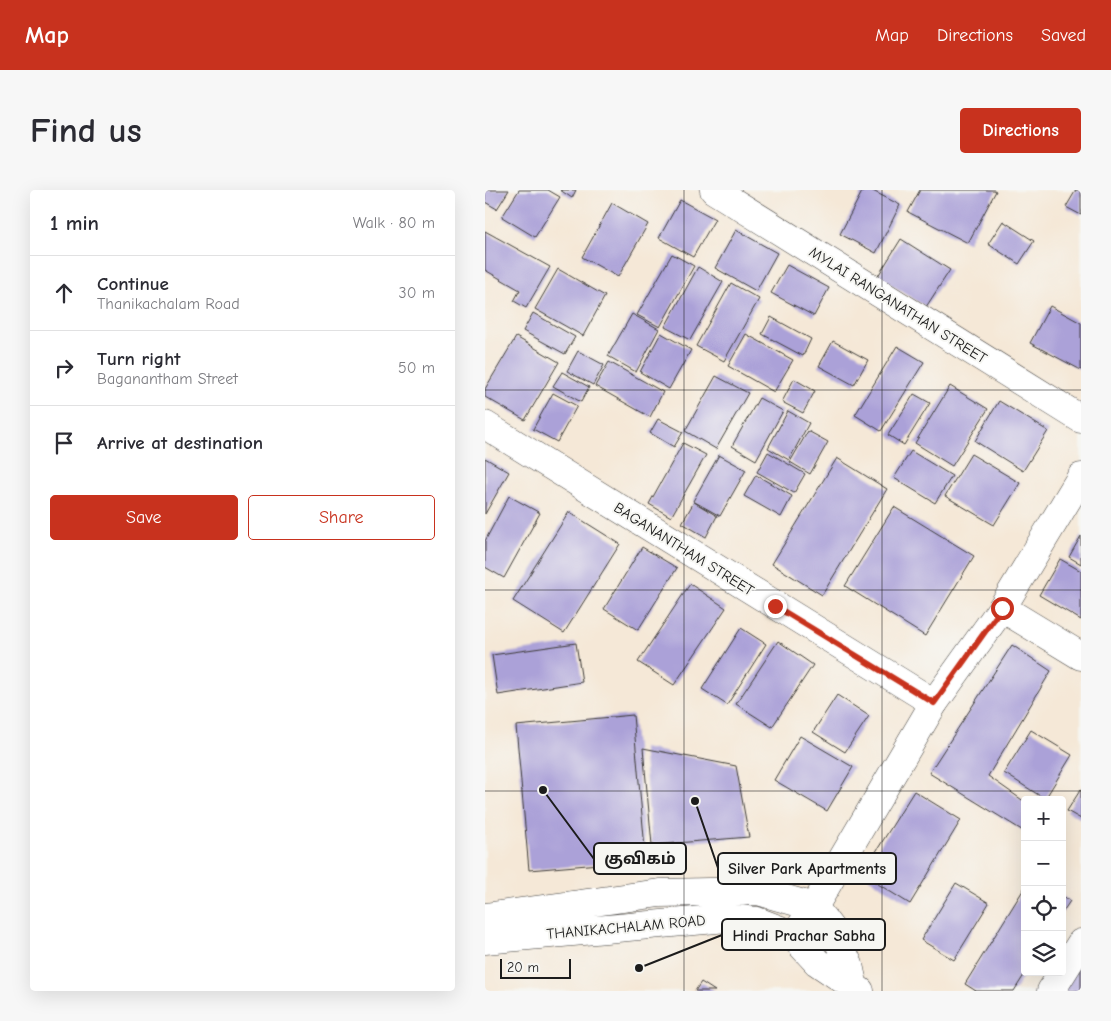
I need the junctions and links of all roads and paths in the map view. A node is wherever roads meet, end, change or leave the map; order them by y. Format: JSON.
{"nodes":[{"id":1,"x":714,"y":190,"type":"edge"},
{"id":2,"x":1081,"y":419,"type":"edge"},
{"id":3,"x":485,"y":425,"type":"edge"},
{"id":4,"x":1081,"y":478,"type":"edge"},
{"id":5,"x":1002,"y":608,"type":"junction"},
{"id":6,"x":1081,"y":656,"type":"edge"},
{"id":7,"x":934,"y":703,"type":"junction"},
{"id":8,"x":814,"y":907,"type":"junction"},
{"id":9,"x":485,"y":917,"type":"edge"},
{"id":10,"x":793,"y":937,"type":"junction"},
{"id":11,"x":485,"y":940,"type":"edge"},
{"id":12,"x":1081,"y":942,"type":"edge"},
{"id":13,"x":857,"y":989,"type":"edge"},
{"id":14,"x":1051,"y":991,"type":"edge"}],
"edges":[{"from":1,"to":2,"type":"main road","name":"MYLAI RANGANATHAN STREET"},
{"from":3,"to":7,"type":"main road","name":"BAGANANTHAM STREET"},
{"from":4,"to":5,"type":"main road"},
{"from":5,"to":6,"type":"main road"},
{"from":5,"to":7,"type":"main road"},
{"from":7,"to":8,"type":"main road"},
{"from":8,"to":9,"type":"main road"},
{"from":8,"to":10,"type":"main road"},
{"from":8,"to":13,"type":"main road"},
{"from":10,"to":11,"type":"main road","name":"THANIKACHALAM ROAD"},
{"from":10,"to":13,"type":"main road"},
{"from":12,"to":14,"type":"main road"}]}
